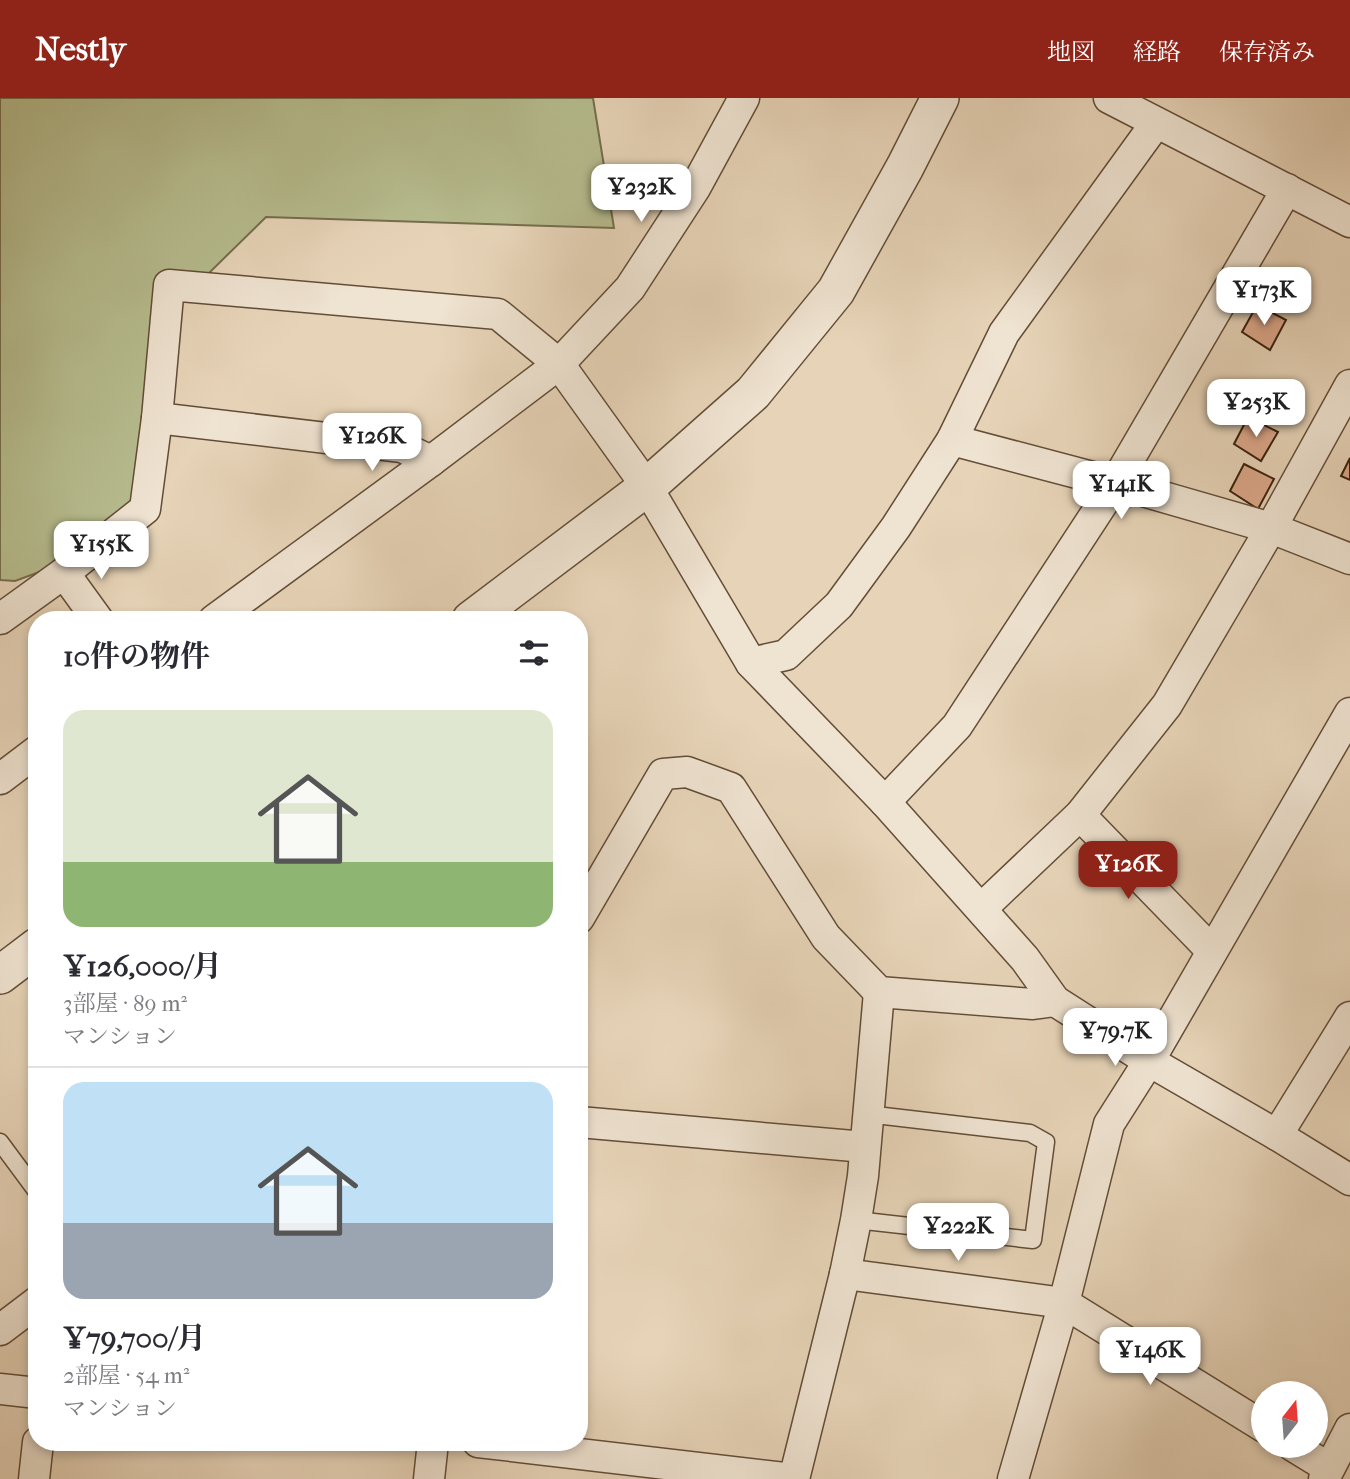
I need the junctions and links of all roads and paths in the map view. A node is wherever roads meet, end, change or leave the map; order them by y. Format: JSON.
{"nodes":[{"id":1,"x":744,"y":98,"type":"edge"},
{"id":2,"x":940,"y":98,"type":"edge"},
{"id":3,"x":1110,"y":98,"type":"edge"},
{"id":4,"x":1156,"y":123,"type":"junction"},
{"id":5,"x":1287,"y":189,"type":"junction"},
{"id":6,"x":1350,"y":222,"type":"edge"},
{"id":7,"x":558,"y":363,"type":"junction"},
{"id":8,"x":1350,"y":385,"type":"edge"},
{"id":9,"x":157,"y":418,"type":"junction"},
{"id":10,"x":952,"y":440,"type":"junction"},
{"id":11,"x":431,"y":461,"type":"junction"},
{"id":12,"x":1115,"y":483,"type":"junction"},
{"id":13,"x":647,"y":487,"type":"junction"},
{"id":14,"x":1271,"y":528,"type":"junction"},
{"id":15,"x":1350,"y":559,"type":"edge"},
{"id":16,"x":64,"y":573,"type":"junction"},
{"id":17,"x":7,"y":607,"type":"edge"},
{"id":18,"x":91,"y":611,"type":"edge"},
{"id":19,"x":226,"y":611,"type":"edge"},
{"id":20,"x":483,"y":611,"type":"edge"},
{"id":21,"x":751,"y":663,"type":"junction"},
{"id":22,"x":1350,"y":713,"type":"edge"},
{"id":23,"x":28,"y":758,"type":"edge"},
{"id":24,"x":0,"y":779,"type":"edge"},
{"id":25,"x":885,"y":802,"type":"junction"},
{"id":26,"x":1080,"y":815,"type":"junction"},
{"id":27,"x":588,"y":903,"type":"edge"},
{"id":28,"x":981,"y":909,"type":"junction"},
{"id":29,"x":1212,"y":951,"type":"junction"},
{"id":30,"x":28,"y":954,"type":"edge"},
{"id":31,"x":0,"y":975,"type":"edge"},
{"id":32,"x":879,"y":992,"type":"junction"},
{"id":33,"x":1055,"y":1001,"type":"junction"},
{"id":34,"x":1350,"y":1017,"type":"edge"},
{"id":35,"x":1149,"y":1061,"type":"junction"},
{"id":36,"x":867,"y":1114,"type":"junction"},
{"id":37,"x":588,"y":1123,"type":"edge"},
{"id":38,"x":1278,"y":1135,"type":"junction"},
{"id":39,"x":0,"y":1142,"type":"edge"},
{"id":40,"x":865,"y":1147,"type":"junction"},
{"id":41,"x":28,"y":1180,"type":"edge"},
{"id":42,"x":1350,"y":1180,"type":"edge"},
{"id":43,"x":856,"y":1220,"type":"junction"},
{"id":44,"x":845,"y":1274,"type":"junction"},
{"id":45,"x":1064,"y":1303,"type":"junction"},
{"id":46,"x":28,"y":1309,"type":"edge"},
{"id":47,"x":0,"y":1330,"type":"edge"},
{"id":48,"x":0,"y":1389,"type":"edge"},
{"id":49,"x":28,"y":1392,"type":"edge"},
{"id":50,"x":1251,"y":1419,"type":"edge"},
{"id":51,"x":1350,"y":1429,"type":"edge"},
{"id":52,"x":37,"y":1451,"type":"edge"},
{"id":53,"x":432,"y":1451,"type":"edge"},
{"id":54,"x":555,"y":1451,"type":"edge"},
{"id":55,"x":1307,"y":1458,"type":"edge"},
{"id":56,"x":1326,"y":1474,"type":"edge"},
{"id":57,"x":34,"y":1479,"type":"edge"},
{"id":58,"x":429,"y":1479,"type":"edge"},
{"id":59,"x":793,"y":1479,"type":"edge"},
{"id":60,"x":1013,"y":1479,"type":"edge"}],
"edges":[{"from":1,"to":7,"type":"street"},
{"from":2,"to":13,"type":"street"},
{"from":3,"to":4,"type":"street"},
{"from":4,"to":5,"type":"street"},
{"from":4,"to":10,"type":"street"},
{"from":5,"to":6,"type":"street"},
{"from":5,"to":12,"type":"street"},
{"from":7,"to":9,"type":"street"},
{"from":7,"to":11,"type":"street"},
{"from":7,"to":13,"type":"street"},
{"from":8,"to":14,"type":"street"},
{"from":9,"to":11,"type":"street"},
{"from":9,"to":16,"type":"street"},
{"from":10,"to":12,"type":"street"},
{"from":10,"to":21,"type":"street"},
{"from":11,"to":19,"type":"street"},
{"from":12,"to":14,"type":"street"},
{"from":12,"to":25,"type":"street"},
{"from":13,"to":20,"type":"street"},
{"from":13,"to":21,"type":"street"},
{"from":14,"to":15,"type":"street"},
{"from":14,"to":26,"type":"street"},
{"from":16,"to":17,"type":"street"},
{"from":16,"to":18,"type":"street"},
{"from":21,"to":25,"type":"street"},
{"from":22,"to":29,"type":"street"},
{"from":23,"to":24,"type":"street"},
{"from":25,"to":28,"type":"street"},
{"from":26,"to":28,"type":"street"},
{"from":26,"to":29,"type":"street"},
{"from":27,"to":32,"type":"street"},
{"from":28,"to":33,"type":"street"},
{"from":29,"to":35,"type":"street"},
{"from":30,"to":31,"type":"street"},
{"from":32,"to":33,"type":"street"},
{"from":32,"to":36,"type":"street"},
{"from":33,"to":35,"type":"street"},
{"from":34,"to":38,"type":"street"},
{"from":35,"to":38,"type":"street"},
{"from":35,"to":45,"type":"street"},
{"from":36,"to":40,"type":"street"},
{"from":36,"to":43,"type":"lane"},
{"from":37,"to":40,"type":"street"},
{"from":38,"to":42,"type":"street"},
{"from":39,"to":41,"type":"lane"},
{"from":40,"to":43,"type":"street"},
{"from":43,"to":44,"type":"street"},
{"from":44,"to":45,"type":"street"},
{"from":44,"to":59,"type":"street"},
{"from":45,"to":50,"type":"street"},
{"from":45,"to":60,"type":"street"},
{"from":46,"to":47,"type":"street"},
{"from":48,"to":49,"type":"street"},
{"from":51,"to":56,"type":"street"},
{"from":52,"to":57,"type":"street"},
{"from":53,"to":58,"type":"street"},
{"from":54,"to":59,"type":"street"},
{"from":55,"to":56,"type":"street"}]}
